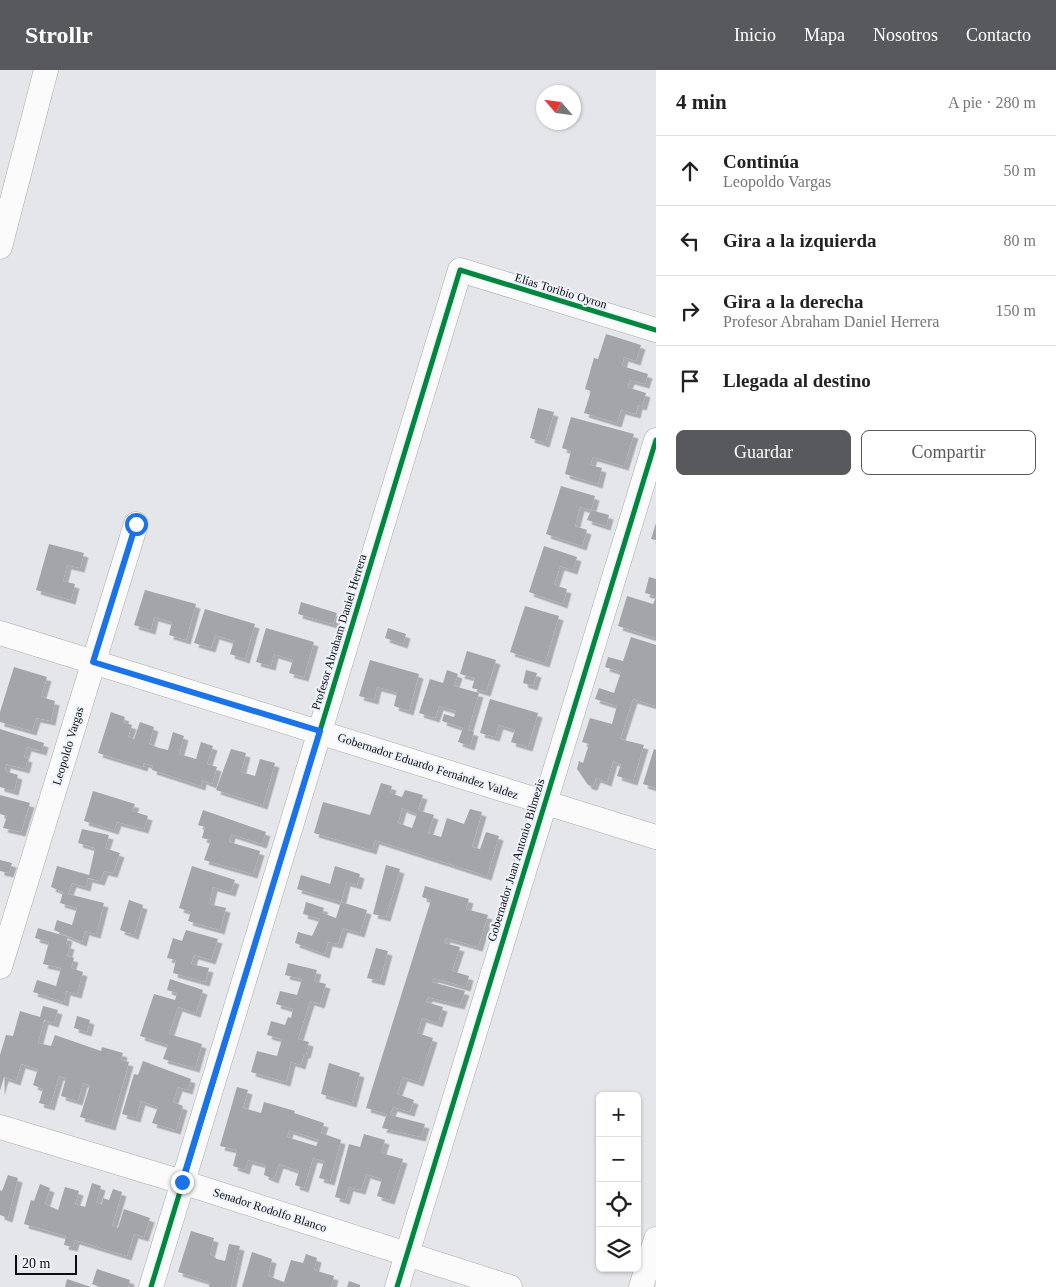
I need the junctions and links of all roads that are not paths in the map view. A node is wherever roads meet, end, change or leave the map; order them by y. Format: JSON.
{"nodes":[{"id":1,"x":46,"y":70,"type":"edge"},
{"id":2,"x":0,"y":247,"type":"edge"},
{"id":3,"x":460,"y":270,"type":"joint"},
{"id":4,"x":656,"y":330,"type":"edge"},
{"id":5,"x":656,"y":440,"type":"edge"},
{"id":6,"x":136,"y":524,"type":"dead end"},
{"id":7,"x":0,"y":633,"type":"edge"},
{"id":8,"x":93,"y":662,"type":"junction"},
{"id":9,"x":320,"y":731,"type":"junction"},
{"id":10,"x":544,"y":802,"type":"junction"},
{"id":11,"x":656,"y":837,"type":"edge"},
{"id":12,"x":0,"y":967,"type":"edge"},
{"id":13,"x":0,"y":1127,"type":"edge"},
{"id":14,"x":182,"y":1182,"type":"junction"},
{"id":15,"x":656,"y":1239,"type":"edge"},
{"id":16,"x":407,"y":1253,"type":"junction"},
{"id":17,"x":151,"y":1287,"type":"edge"},
{"id":18,"x":397,"y":1287,"type":"edge"},
{"id":19,"x":510,"y":1287,"type":"edge"},
{"id":20,"x":641,"y":1287,"type":"edge"}],
"edges":[{"from":1,"to":2,"type":"street"},
{"from":3,"to":4,"type":"street","name":"Elías Toribio Oyron"},
{"from":3,"to":9,"type":"street","name":"Profesor Abraham Daniel Herrera"},
{"from":5,"to":10,"type":"street","name":"Gobernador Juan Antonio Bilmezis"},
{"from":6,"to":8,"type":"street","name":"Leopoldo Vargas"},
{"from":7,"to":8,"type":"street","name":"Gobernador Eduardo Fernández Valdez"},
{"from":8,"to":9,"type":"street","name":"Gobernador Eduardo Fernández Valdez"},
{"from":8,"to":12,"type":"street","name":"Leopoldo Vargas"},
{"from":9,"to":10,"type":"street","name":"Gobernador Eduardo Fernández Valdez"},
{"from":9,"to":14,"type":"street","name":"Profesor Abraham Daniel Herrera"},
{"from":10,"to":11,"type":"street","name":"Gobernador Eduardo Fernández Valdez"},
{"from":10,"to":16,"type":"street","name":"Gobernador Juan Antonio Bilmezis"},
{"from":13,"to":14,"type":"street","name":"Senador Rodolfo Blanco"},
{"from":14,"to":16,"type":"street","name":"Senador Rodolfo Blanco"},
{"from":14,"to":17,"type":"street","name":"Profesor Abraham Daniel Herrera"},
{"from":15,"to":20,"type":"street"},
{"from":16,"to":18,"type":"street","name":"Gobernador Juan Antonio Bilmezis"},
{"from":16,"to":19,"type":"street","name":"Senador Rodolfo Blanco"}]}
